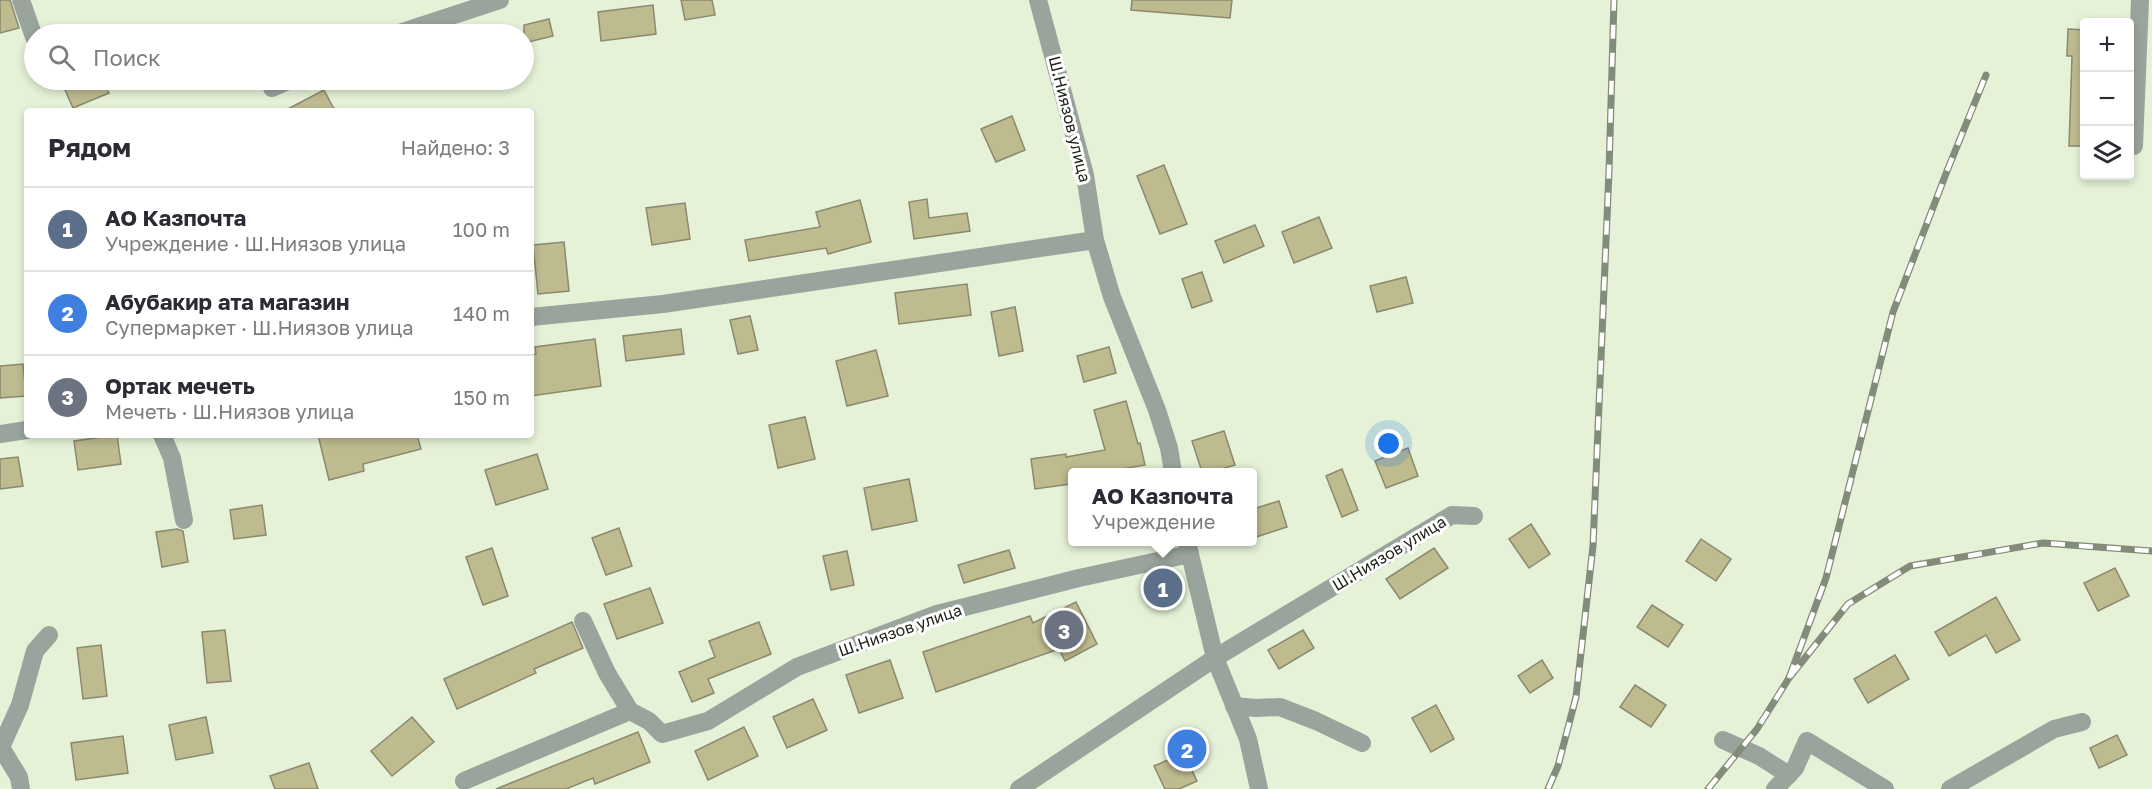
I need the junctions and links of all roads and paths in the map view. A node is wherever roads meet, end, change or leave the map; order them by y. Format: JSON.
{"nodes":[{"id":1,"x":21,"y":0,"type":"edge"},
{"id":2,"x":500,"y":0,"type":"edge"},
{"id":3,"x":1038,"y":0,"type":"edge"},
{"id":4,"x":2140,"y":0,"type":"edge"},
{"id":5,"x":29,"y":24,"type":"edge"},
{"id":6,"x":427,"y":24,"type":"edge"},
{"id":7,"x":2145,"y":45,"type":"edge"},
{"id":8,"x":2134,"y":146,"type":"dead end"},
{"id":9,"x":1095,"y":240,"type":"junction"},
{"id":10,"x":534,"y":317,"type":"edge"},
{"id":11,"x":24,"y":430,"type":"edge"},
{"id":12,"x":0,"y":434,"type":"edge"},
{"id":13,"x":163,"y":438,"type":"edge"},
{"id":14,"x":1172,"y":468,"type":"edge"},
{"id":15,"x":1474,"y":516,"type":"dead end"},
{"id":16,"x":184,"y":520,"type":"dead end"},
{"id":17,"x":1189,"y":548,"type":"edge"},
{"id":18,"x":583,"y":621,"type":"dead end"},
{"id":19,"x":48,"y":635,"type":"dead end"},
{"id":20,"x":1215,"y":658,"type":"junction"},
{"id":21,"x":1234,"y":706,"type":"junction"},
{"id":22,"x":630,"y":711,"type":"junction"},
{"id":23,"x":2082,"y":722,"type":"dead end"},
{"id":24,"x":1723,"y":740,"type":"dead end"},
{"id":25,"x":1362,"y":743,"type":"dead end"},
{"id":26,"x":1,"y":747,"type":"edge"},
{"id":27,"x":1789,"y":775,"type":"junction"},
{"id":28,"x":464,"y":781,"type":"dead end"},
{"id":29,"x":21,"y":789,"type":"edge"},
{"id":30,"x":1019,"y":789,"type":"edge"},
{"id":31,"x":1259,"y":789,"type":"edge"},
{"id":32,"x":1775,"y":789,"type":"edge"},
{"id":33,"x":1885,"y":789,"type":"edge"},
{"id":34,"x":1950,"y":789,"type":"edge"}],
"edges":[{"from":1,"to":5,"type":"street"},
{"from":2,"to":6,"type":"street"},
{"from":3,"to":9,"type":"street","name":"Ш.Ниязов улица"},
{"from":4,"to":7,"type":"street"},
{"from":7,"to":8,"type":"street"},
{"from":9,"to":10,"type":"street"},
{"from":9,"to":14,"type":"street","name":"Ш.Ниязов улица"},
{"from":11,"to":12,"type":"street"},
{"from":13,"to":16,"type":"street"},
{"from":15,"to":20,"type":"street","name":"Ш.Ниязов улица"},
{"from":17,"to":20,"type":"street","name":"Ш.Ниязов улица"},
{"from":17,"to":22,"type":"street","name":"Ш.Ниязов улица"},
{"from":18,"to":22,"type":"street","name":"Ш.Ниязов улица"},
{"from":19,"to":26,"type":"street"},
{"from":20,"to":21,"type":"street","name":"Ш.Ниязов улица"},
{"from":20,"to":30,"type":"street","name":"Ш.Ниязов улица"},
{"from":21,"to":25,"type":"street"},
{"from":21,"to":31,"type":"street","name":"Ш.Ниязов улица"},
{"from":22,"to":28,"type":"street"},
{"from":23,"to":34,"type":"street"},
{"from":24,"to":27,"type":"street"},
{"from":26,"to":29,"type":"street"},
{"from":27,"to":32,"type":"street"},
{"from":27,"to":33,"type":"street"}]}
